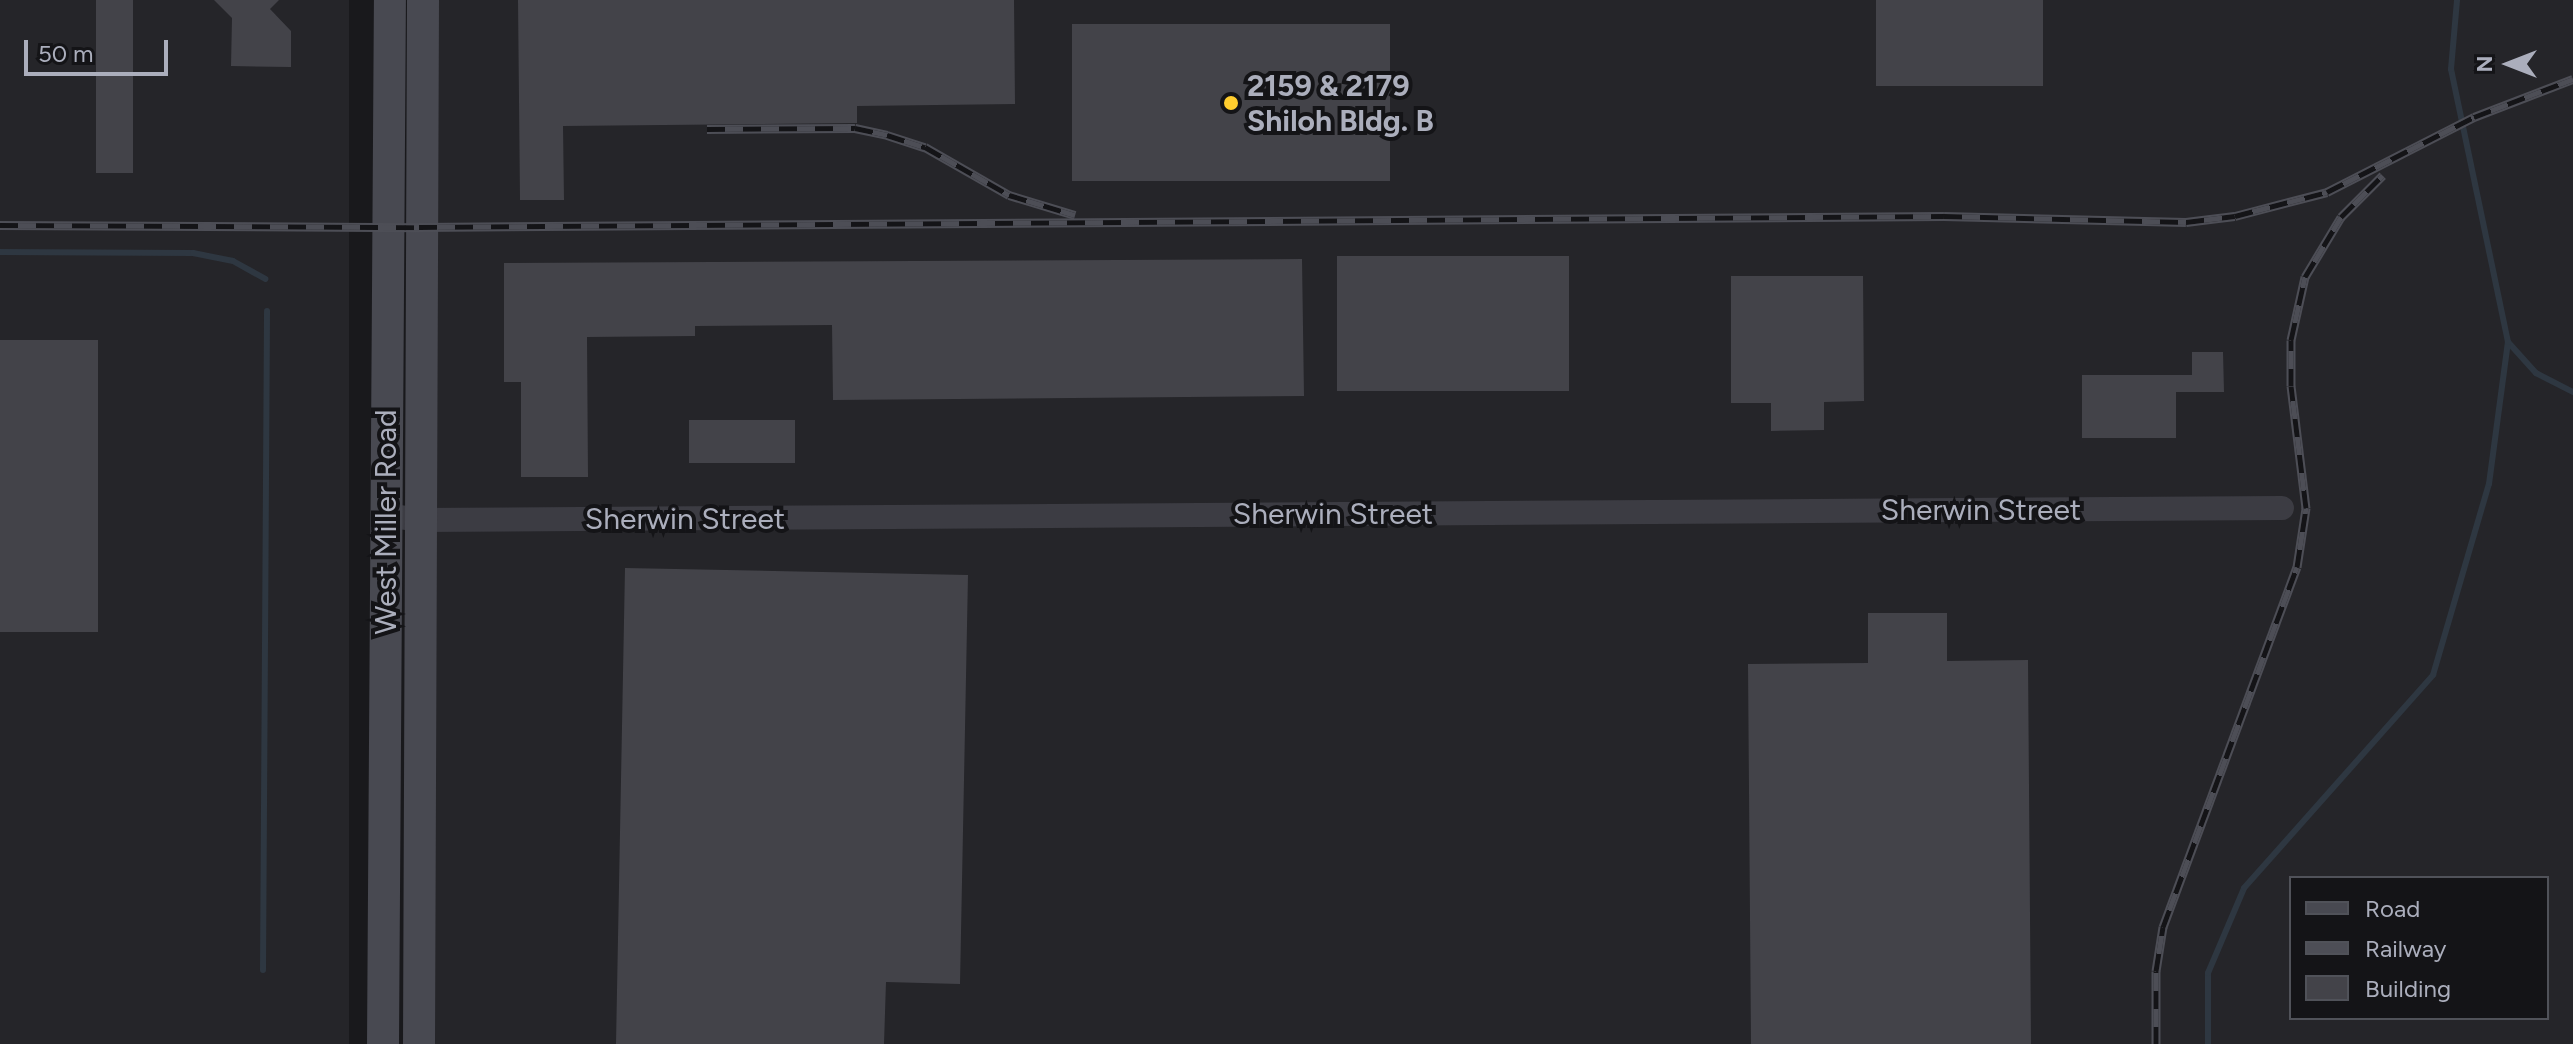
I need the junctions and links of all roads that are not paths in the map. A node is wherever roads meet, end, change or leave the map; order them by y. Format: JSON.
{"nodes":[{"id":1,"x":390,"y":0,"type":"edge"},
{"id":2,"x":423,"y":0,"type":"edge"},
{"id":3,"x":2282,"y":508,"type":"dead end"},
{"id":4,"x":385,"y":515,"type":"junction"},
{"id":5,"x":420,"y":520,"type":"junction"},
{"id":6,"x":383,"y":1044,"type":"edge"},
{"id":7,"x":419,"y":1044,"type":"edge"}],
"edges":[{"from":1,"to":4,"type":"main road","name":"West Miller Road"},
{"from":2,"to":5,"type":"main road","name":"West Miller Road"},
{"from":3,"to":5,"type":"street","name":"Sherwin Street"},
{"from":4,"to":5,"type":"street","name":"Sherwin Street"},
{"from":4,"to":6,"type":"main road","name":"West Miller Road"},
{"from":5,"to":7,"type":"main road","name":"West Miller Road"}]}
